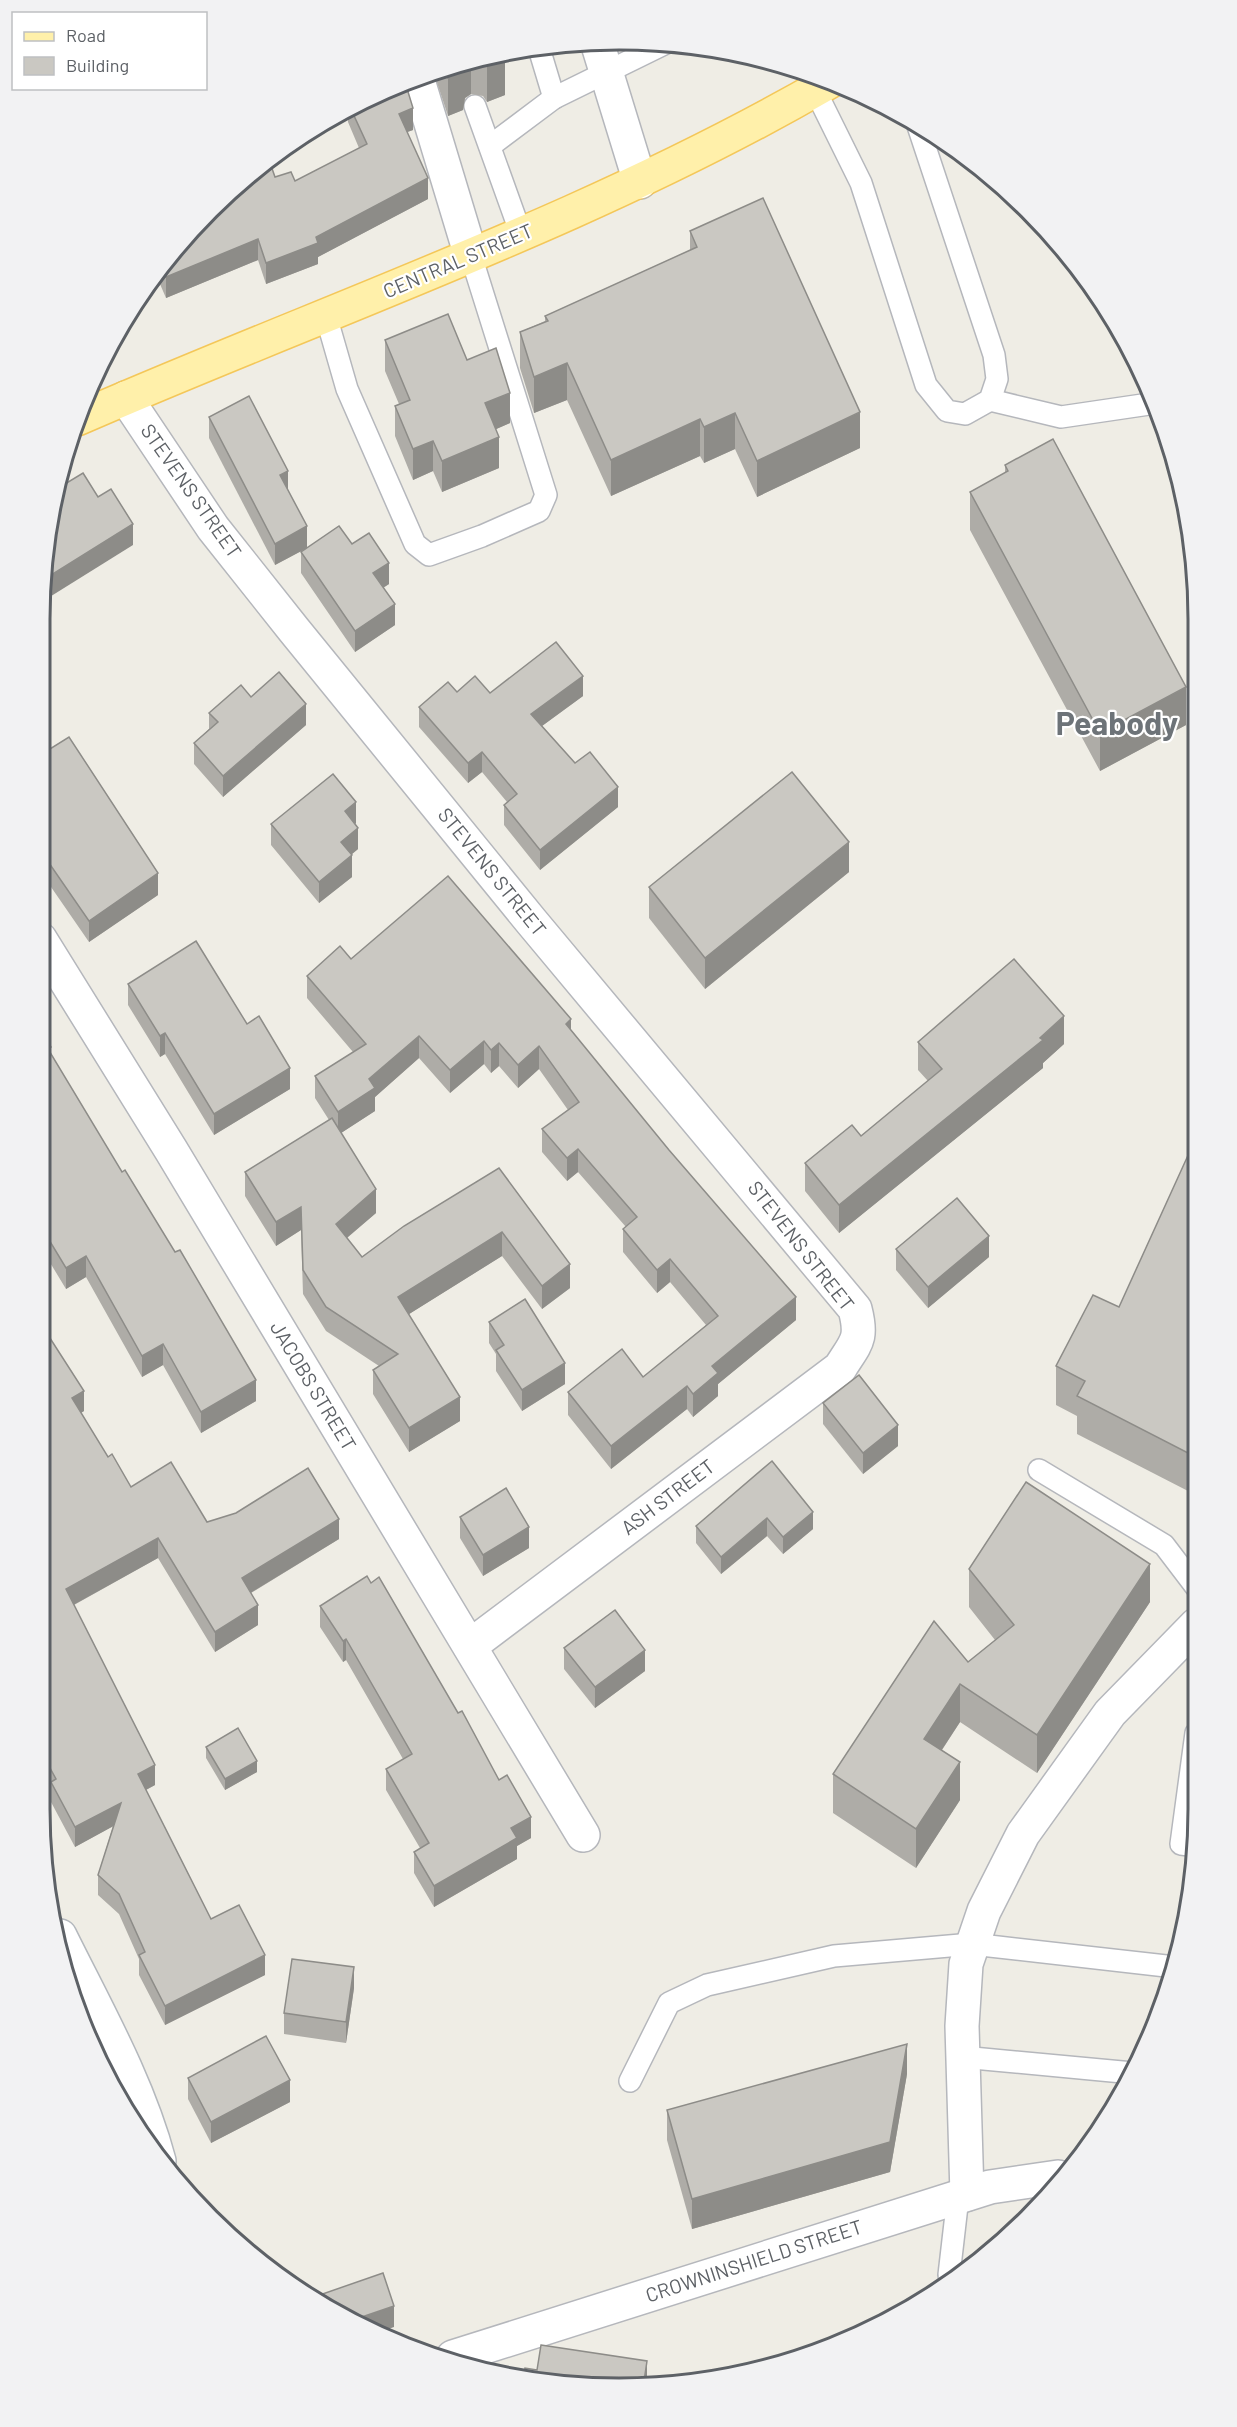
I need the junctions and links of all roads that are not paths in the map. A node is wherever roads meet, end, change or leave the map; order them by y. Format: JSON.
{"nodes":[{"id":1,"x":599,"y":51,"type":"edge"},
{"id":2,"x":650,"y":51,"type":"edge"},
{"id":3,"x":541,"y":55,"type":"edge"},
{"id":4,"x":606,"y":73,"type":"junction"},
{"id":5,"x":420,"y":86,"type":"edge"},
{"id":6,"x":820,"y":87,"type":"edge"},
{"id":7,"x":823,"y":88,"type":"edge"},
{"id":8,"x":554,"y":98,"type":"junction"},
{"id":9,"x":475,"y":106,"type":"dead end"},
{"id":10,"x":922,"y":137,"type":"edge"},
{"id":11,"x":490,"y":146,"type":"junction"},
{"id":12,"x":640,"y":182,"type":"junction"},
{"id":13,"x":522,"y":234,"type":"junction"},
{"id":14,"x":471,"y":256,"type":"junction"},
{"id":15,"x":326,"y":316,"type":"junction"},
{"id":16,"x":126,"y":398,"type":"junction"},
{"id":17,"x":990,"y":400,"type":"junction"},
{"id":18,"x":1145,"y":405,"type":"edge"},
{"id":19,"x":88,"y":414,"type":"edge"},
{"id":20,"x":50,"y":955,"type":"edge"},
{"id":21,"x":858,"y":1340,"type":"joint"},
{"id":22,"x":1039,"y":1470,"type":"dead end"},
{"id":23,"x":1188,"y":1576,"type":"edge"},
{"id":24,"x":1188,"y":1633,"type":"edge"},
{"id":25,"x":470,"y":1646,"type":"junction"},
{"id":26,"x":1188,"y":1792,"type":"edge"},
{"id":27,"x":583,"y":1835,"type":"dead end"},
{"id":28,"x":1186,"y":1845,"type":"edge"},
{"id":29,"x":972,"y":1944,"type":"junction"},
{"id":30,"x":1165,"y":1965,"type":"edge"},
{"id":31,"x":85,"y":2003,"type":"edge"},
{"id":32,"x":962,"y":2057,"type":"junction"},
{"id":33,"x":1122,"y":2072,"type":"edge"},
{"id":34,"x":630,"y":2081,"type":"dead end"},
{"id":35,"x":152,"y":2134,"type":"edge"},
{"id":36,"x":1051,"y":2178,"type":"edge"},
{"id":37,"x":962,"y":2195,"type":"junction"},
{"id":38,"x":950,"y":2271,"type":"edge"},
{"id":39,"x":471,"y":2358,"type":"edge"}],
"edges":[{"from":1,"to":4,"type":"street"},
{"from":2,"to":4,"type":"lane"},
{"from":3,"to":8,"type":"lane"},
{"from":4,"to":8,"type":"lane"},
{"from":4,"to":12,"type":"street"},
{"from":5,"to":14,"type":"street"},
{"from":6,"to":12,"type":"main road","name":"CENTRAL STREET"},
{"from":7,"to":17,"type":"lane"},
{"from":8,"to":11,"type":"lane"},
{"from":9,"to":11,"type":"lane"},
{"from":10,"to":17,"type":"lane"},
{"from":11,"to":13,"type":"lane"},
{"from":12,"to":13,"type":"main road","name":"CENTRAL STREET"},
{"from":13,"to":14,"type":"main road","name":"CENTRAL STREET"},
{"from":14,"to":15,"type":"main road","name":"CENTRAL STREET"},
{"from":14,"to":15,"type":"lane"},
{"from":15,"to":16,"type":"main road","name":"CENTRAL STREET"},
{"from":16,"to":19,"type":"main road","name":"CENTRAL STREET"},
{"from":16,"to":21,"type":"street","name":"STEVENS STREET"},
{"from":17,"to":18,"type":"lane"},
{"from":20,"to":25,"type":"street","name":"JACOBS STREET"},
{"from":21,"to":25,"type":"street","name":"ASH STREET"},
{"from":22,"to":23,"type":"lane"},
{"from":24,"to":29,"type":"street"},
{"from":25,"to":27,"type":"street","name":"JACOBS STREET"},
{"from":26,"to":28,"type":"lane"},
{"from":29,"to":30,"type":"lane"},
{"from":29,"to":32,"type":"street"},
{"from":29,"to":34,"type":"lane"},
{"from":31,"to":35,"type":"street"},
{"from":32,"to":33,"type":"lane"},
{"from":32,"to":37,"type":"street"},
{"from":36,"to":37,"type":"street","name":"CROWNINSHIELD STREET"},
{"from":37,"to":38,"type":"lane"},
{"from":37,"to":39,"type":"street","name":"CROWNINSHIELD STREET"}]}
